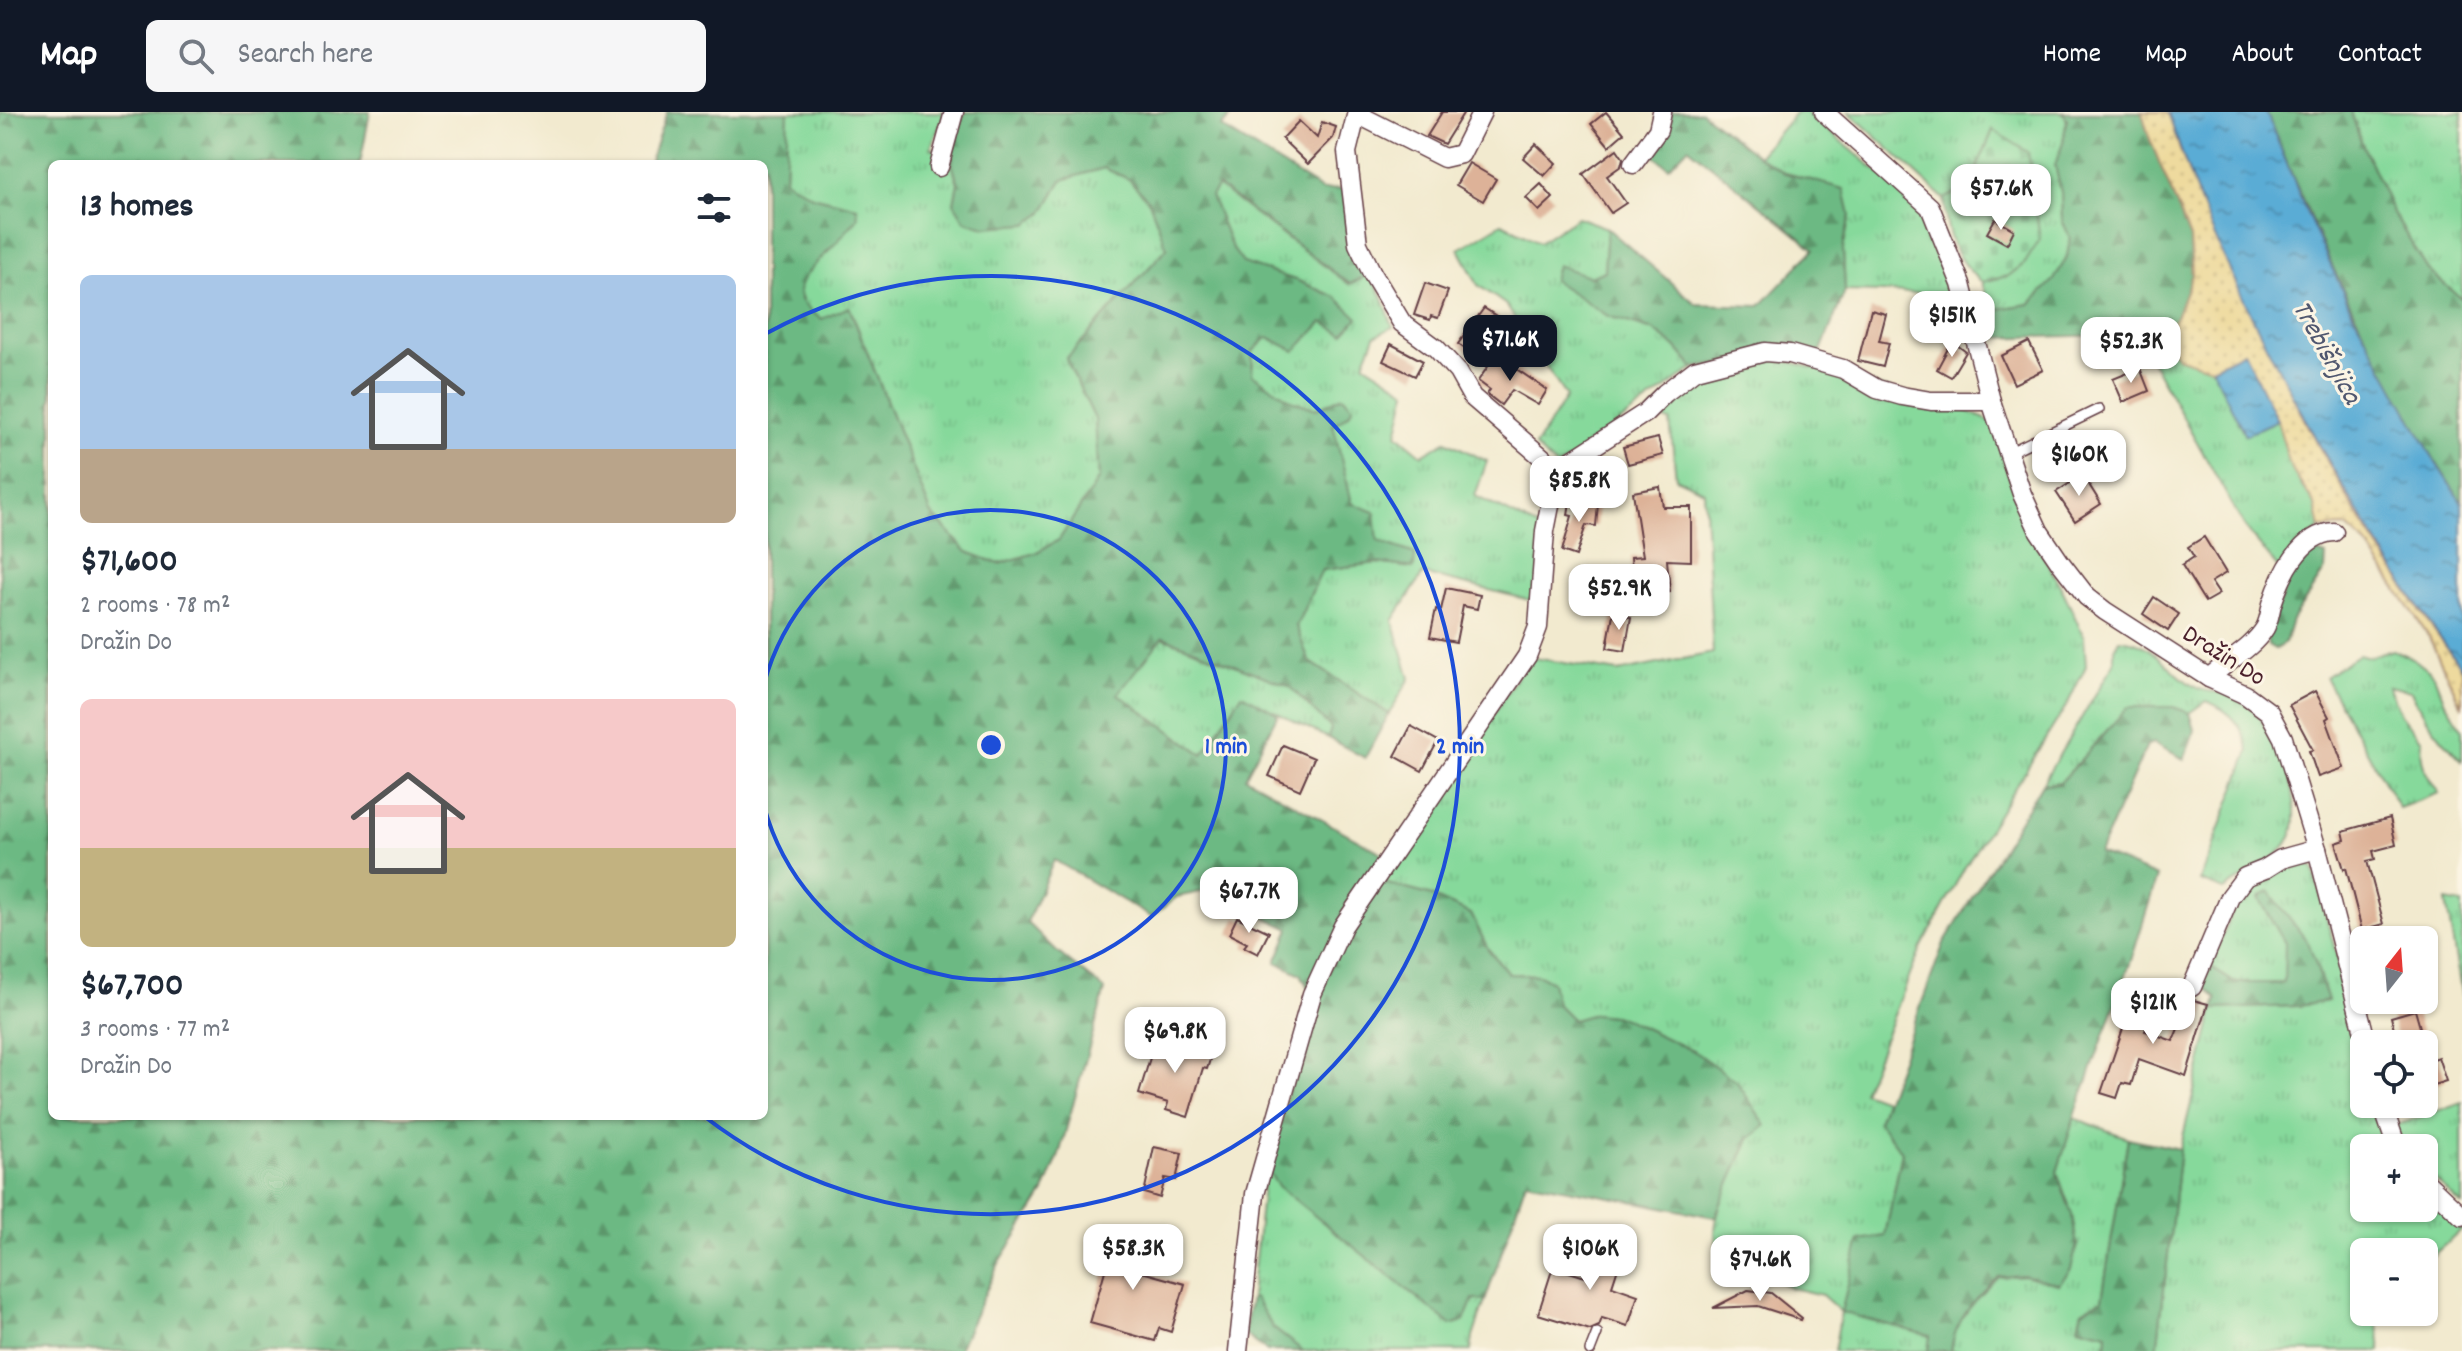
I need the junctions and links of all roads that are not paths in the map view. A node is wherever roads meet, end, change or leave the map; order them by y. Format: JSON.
{"nodes":[{"id":1,"x":954,"y":112,"type":"edge"},
{"id":2,"x":1482,"y":112,"type":"edge"},
{"id":3,"x":1662,"y":112,"type":"edge"},
{"id":4,"x":1824,"y":112,"type":"edge"},
{"id":5,"x":1357,"y":113,"type":"edge"},
{"id":6,"x":1633,"y":164,"type":"dead end"},
{"id":7,"x":939,"y":167,"type":"dead end"},
{"id":8,"x":1991,"y":401,"type":"junction"},
{"id":9,"x":2099,"y":409,"type":"dead end"},
{"id":10,"x":2008,"y":453,"type":"junction"},
{"id":11,"x":1557,"y":470,"type":"junction"},
{"id":12,"x":2334,"y":532,"type":"dead end"},
{"id":13,"x":2209,"y":678,"type":"junction"},
{"id":14,"x":2317,"y":849,"type":"junction"},
{"id":15,"x":2192,"y":987,"type":"dead end"},
{"id":16,"x":2363,"y":1030,"type":"edge"},
{"id":17,"x":2438,"y":1193,"type":"edge"},
{"id":18,"x":2462,"y":1216,"type":"edge"},
{"id":19,"x":1597,"y":1333,"type":"dead end"},
{"id":20,"x":1238,"y":1351,"type":"edge"},
{"id":21,"x":1590,"y":1351,"type":"edge"}],
"edges":[{"from":1,"to":7,"type":"street"},
{"from":2,"to":5,"type":"street"},
{"from":3,"to":6,"type":"street"},
{"from":4,"to":8,"type":"street","name":"Dražin Do"},
{"from":5,"to":11,"type":"street"},
{"from":8,"to":10,"type":"street","name":"Dražin Do"},
{"from":8,"to":11,"type":"street"},
{"from":9,"to":10,"type":"lane"},
{"from":10,"to":13,"type":"street","name":"Dražin Do"},
{"from":11,"to":20,"type":"street"},
{"from":12,"to":13,"type":"street"},
{"from":13,"to":14,"type":"street","name":"Dražin Do"},
{"from":14,"to":15,"type":"street"},
{"from":14,"to":16,"type":"street","name":"Dražin Do"},
{"from":17,"to":18,"type":"street"},
{"from":19,"to":21,"type":"lane"}]}
